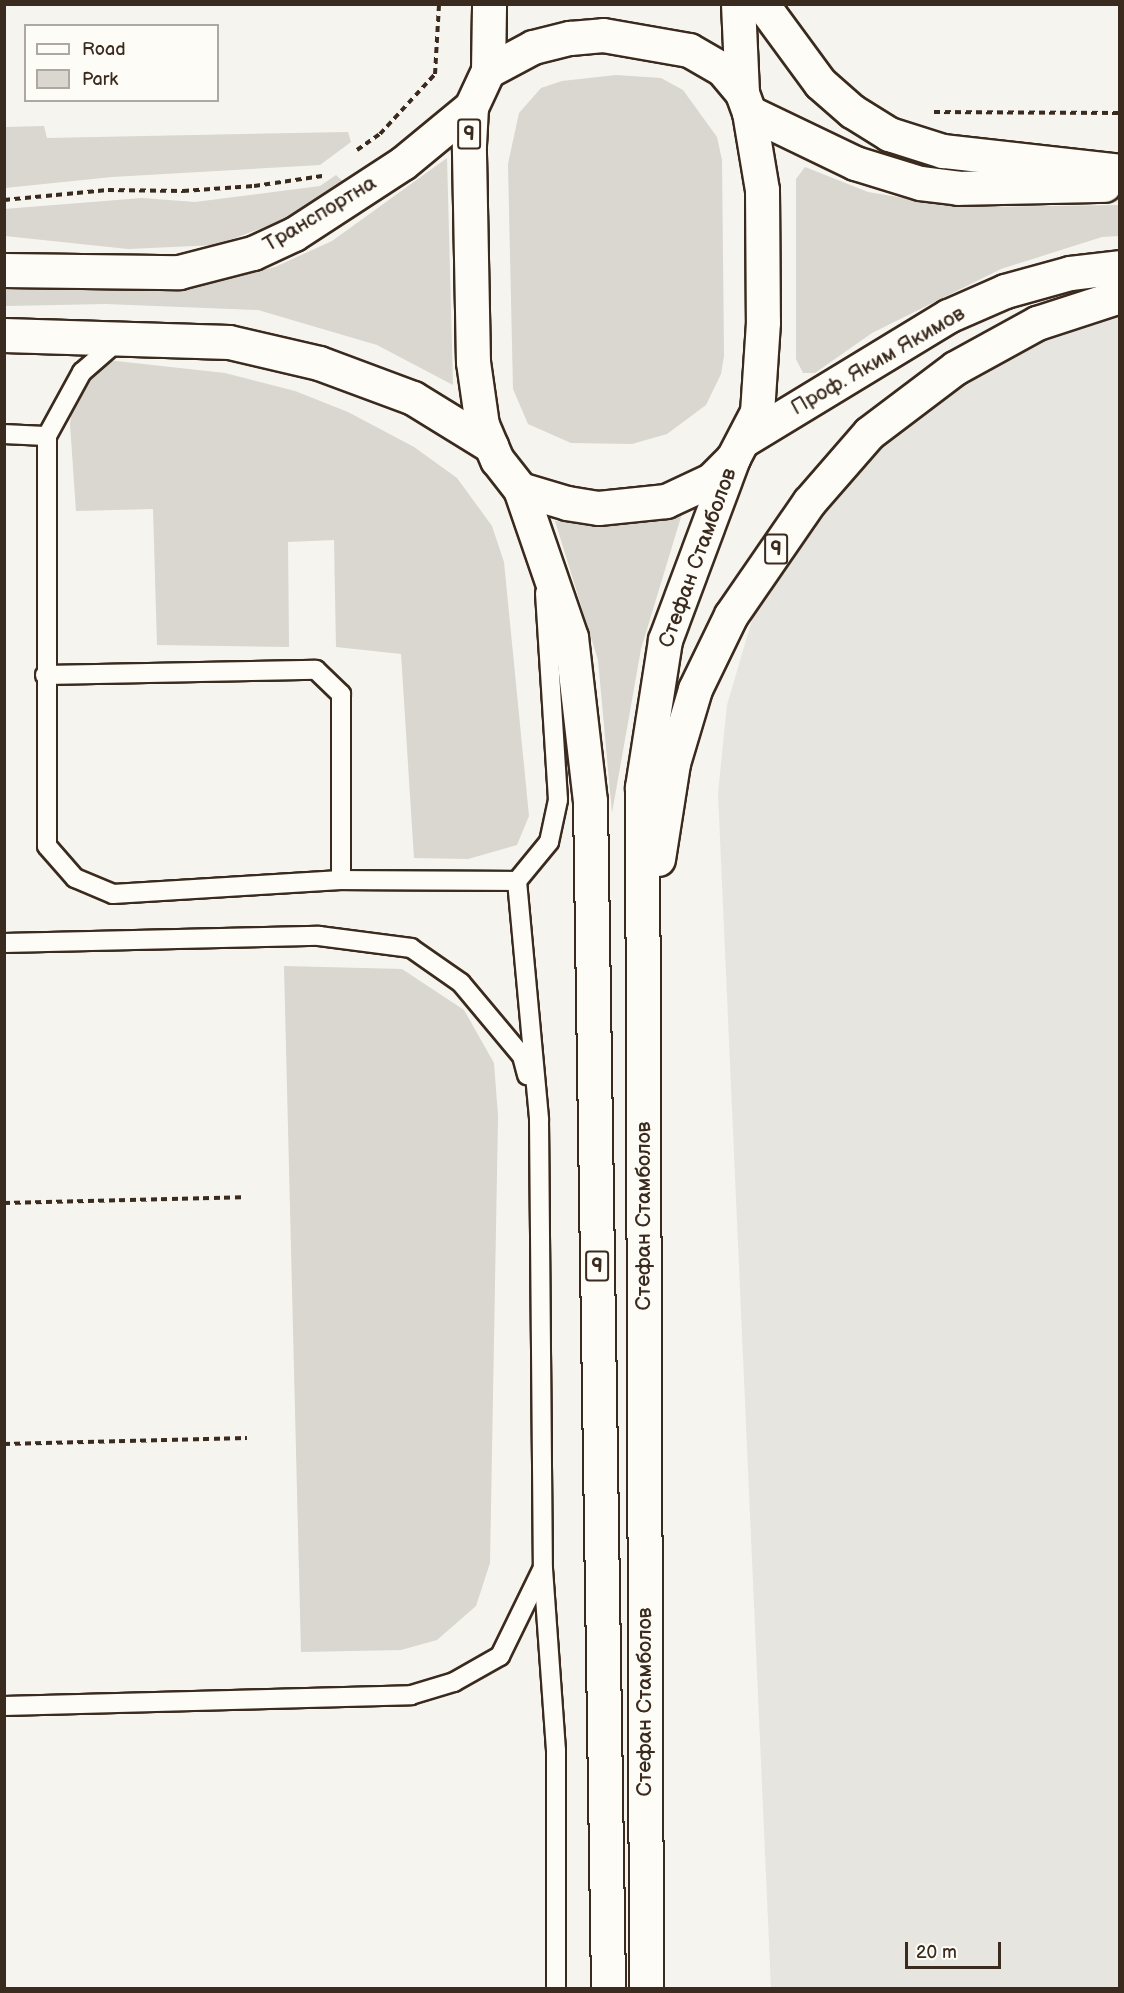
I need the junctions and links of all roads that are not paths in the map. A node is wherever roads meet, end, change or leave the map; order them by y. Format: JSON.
{"nodes":[{"id":1,"x":489,"y":4,"type":"edge"},
{"id":2,"x":738,"y":4,"type":"edge"},
{"id":3,"x":762,"y":4,"type":"edge"},
{"id":4,"x":488,"y":71,"type":"junction"},
{"id":5,"x":746,"y":102,"type":"junction"},
{"id":6,"x":471,"y":107,"type":"junction"},
{"id":7,"x":1119,"y":171,"type":"edge"},
{"id":8,"x":1119,"y":184,"type":"edge"},
{"id":9,"x":1119,"y":267,"type":"edge"},
{"id":10,"x":4,"y":270,"type":"edge"},
{"id":11,"x":1119,"y":296,"type":"edge"},
{"id":12,"x":4,"y":336,"type":"edge"},
{"id":13,"x":119,"y":340,"type":"junction"},
{"id":14,"x":4,"y":435,"type":"edge"},
{"id":15,"x":47,"y":436,"type":"junction"},
{"id":16,"x":491,"y":447,"type":"junction"},
{"id":17,"x":739,"y":449,"type":"junction"},
{"id":18,"x":520,"y":489,"type":"junction"},
{"id":19,"x":543,"y":550,"type":"junction"},
{"id":20,"x":45,"y":675,"type":"junction"},
{"id":21,"x":341,"y":880,"type":"junction"},
{"id":22,"x":517,"y":881,"type":"junction"},
{"id":23,"x":4,"y":943,"type":"edge"},
{"id":24,"x":643,"y":958,"type":"junction"},
{"id":25,"x":539,"y":1120,"type":"junction"},
{"id":26,"x":543,"y":1569,"type":"junction"},
{"id":27,"x":4,"y":1706,"type":"edge"},
{"id":28,"x":556,"y":1989,"type":"edge"},
{"id":29,"x":608,"y":1989,"type":"edge"},
{"id":30,"x":646,"y":1989,"type":"edge"}],
"edges":[{"from":1,"to":4,"type":"main road"},
{"from":2,"to":5,"type":"main road","name":"Стефан Стамболов"},
{"from":3,"to":7,"type":"main road"},
{"from":4,"to":5,"type":"main road"},
{"from":4,"to":6,"type":"main road","number":"9"},
{"from":5,"to":8,"type":"main road"},
{"from":5,"to":17,"type":"main road","name":"Стефан Стамболов"},
{"from":6,"to":10,"type":"main road","name":"Транспортна"},
{"from":6,"to":16,"type":"main road","number":"9"},
{"from":9,"to":17,"type":"main road","name":"Проф. Яким Якимов"},
{"from":11,"to":24,"type":"main road","number":"9"},
{"from":12,"to":13,"type":"main road"},
{"from":13,"to":15,"type":"lane"},
{"from":13,"to":16,"type":"main road"},
{"from":14,"to":15,"type":"lane"},
{"from":15,"to":20,"type":"lane"},
{"from":16,"to":18,"type":"main road","number":"9"},
{"from":17,"to":18,"type":"main road"},
{"from":17,"to":24,"type":"main road","name":"Стефан Стамболов"},
{"from":18,"to":19,"type":"main road","name":"Стефан Стамболов","number":"9"},
{"from":19,"to":22,"type":"lane"},
{"from":19,"to":29,"type":"main road","name":"Стефан Стамболов","number":"9"},
{"from":20,"to":21,"type":"lane"},
{"from":20,"to":21,"type":"lane"},
{"from":21,"to":22,"type":"lane"},
{"from":22,"to":25,"type":"lane"},
{"from":23,"to":25,"type":"lane"},
{"from":24,"to":30,"type":"main road","name":"Стефан Стамболов","number":"9"},
{"from":25,"to":26,"type":"lane"},
{"from":26,"to":27,"type":"lane"},
{"from":26,"to":28,"type":"lane"}]}
